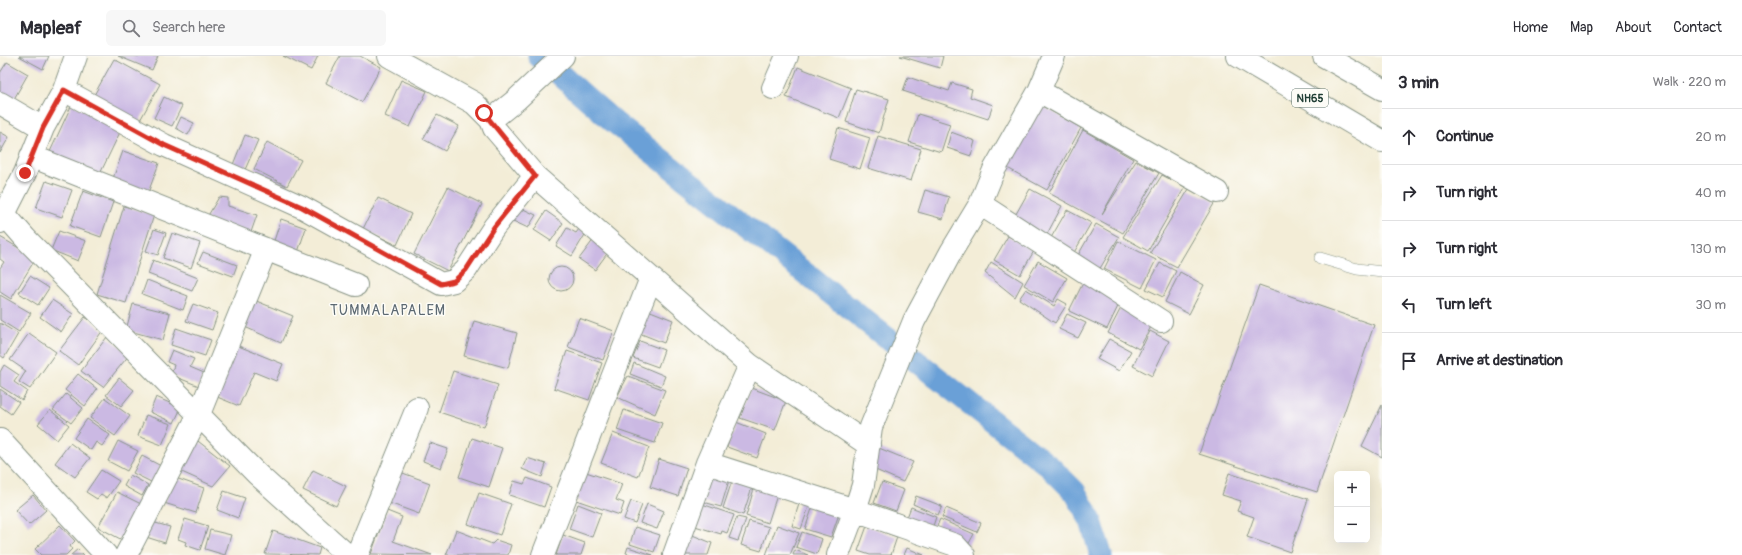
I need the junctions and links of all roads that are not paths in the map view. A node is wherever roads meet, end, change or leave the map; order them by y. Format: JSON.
{"nodes":[{"id":1,"x":76,"y":56,"type":"edge"},
{"id":2,"x":389,"y":56,"type":"edge"},
{"id":3,"x":563,"y":56,"type":"edge"},
{"id":4,"x":787,"y":56,"type":"edge"},
{"id":5,"x":1054,"y":56,"type":"edge"},
{"id":6,"x":1238,"y":56,"type":"edge"},
{"id":7,"x":1324,"y":56,"type":"edge"},
{"id":8,"x":773,"y":88,"type":"dead end"},
{"id":9,"x":1382,"y":89,"type":"edge"},
{"id":10,"x":64,"y":90,"type":"junction"},
{"id":11,"x":1039,"y":91,"type":"junction"},
{"id":12,"x":0,"y":103,"type":"edge"},
{"id":13,"x":491,"y":120,"type":"junction"},
{"id":14,"x":43,"y":128,"type":"junction"},
{"id":15,"x":1382,"y":141,"type":"edge"},
{"id":16,"x":31,"y":156,"type":"junction"},
{"id":17,"x":535,"y":176,"type":"junction"},
{"id":18,"x":1218,"y":192,"type":"dead end"},
{"id":19,"x":980,"y":204,"type":"junction"},
{"id":20,"x":2,"y":219,"type":"edge"},
{"id":21,"x":266,"y":249,"type":"junction"},
{"id":22,"x":1320,"y":258,"type":"dead end"},
{"id":23,"x":1382,"y":272,"type":"edge"},
{"id":24,"x":651,"y":278,"type":"junction"},
{"id":25,"x":356,"y":285,"type":"dead end"},
{"id":26,"x":1161,"y":321,"type":"dead end"},
{"id":27,"x":750,"y":365,"type":"junction"},
{"id":28,"x":418,"y":408,"type":"dead end"},
{"id":29,"x":199,"y":414,"type":"junction"},
{"id":30,"x":0,"y":440,"type":"edge"},
{"id":31,"x":869,"y":445,"type":"junction"},
{"id":32,"x":707,"y":463,"type":"junction"},
{"id":33,"x":855,"y":510,"type":"junction"},
{"id":34,"x":106,"y":555,"type":"edge"},
{"id":35,"x":126,"y":555,"type":"edge"},
{"id":36,"x":347,"y":555,"type":"edge"},
{"id":37,"x":357,"y":555,"type":"edge"},
{"id":38,"x":543,"y":555,"type":"edge"},
{"id":39,"x":674,"y":555,"type":"edge"},
{"id":40,"x":838,"y":555,"type":"edge"},
{"id":41,"x":964,"y":555,"type":"edge"}],
"edges":[{"from":1,"to":10,"type":"main road"},
{"from":2,"to":13,"type":"main road"},
{"from":3,"to":13,"type":"main road"},
{"from":4,"to":8,"type":"main road"},
{"from":5,"to":11,"type":"main road"},
{"from":6,"to":15,"type":"main road","number":"NH65"},
{"from":7,"to":9,"type":"main road"},
{"from":10,"to":14,"type":"main road"},
{"from":10,"to":17,"type":"main road"},
{"from":11,"to":18,"type":"main road"},
{"from":11,"to":19,"type":"main road"},
{"from":12,"to":14,"type":"main road"},
{"from":13,"to":17,"type":"main road"},
{"from":14,"to":16,"type":"main road"},
{"from":16,"to":20,"type":"main road"},
{"from":16,"to":21,"type":"main road"},
{"from":17,"to":24,"type":"main road"},
{"from":19,"to":26,"type":"main road"},
{"from":19,"to":31,"type":"main road"},
{"from":20,"to":29,"type":"main road"},
{"from":21,"to":25,"type":"main road"},
{"from":21,"to":29,"type":"main road"},
{"from":22,"to":23,"type":"lane"},
{"from":24,"to":27,"type":"main road"},
{"from":24,"to":38,"type":"main road"},
{"from":27,"to":31,"type":"main road"},
{"from":27,"to":32,"type":"main road"},
{"from":28,"to":37,"type":"main road"},
{"from":29,"to":35,"type":"main road"},
{"from":29,"to":36,"type":"main road"},
{"from":30,"to":34,"type":"main road"},
{"from":31,"to":33,"type":"main road"},
{"from":32,"to":33,"type":"main road"},
{"from":32,"to":39,"type":"main road"},
{"from":33,"to":40,"type":"main road"},
{"from":33,"to":41,"type":"main road"}]}
